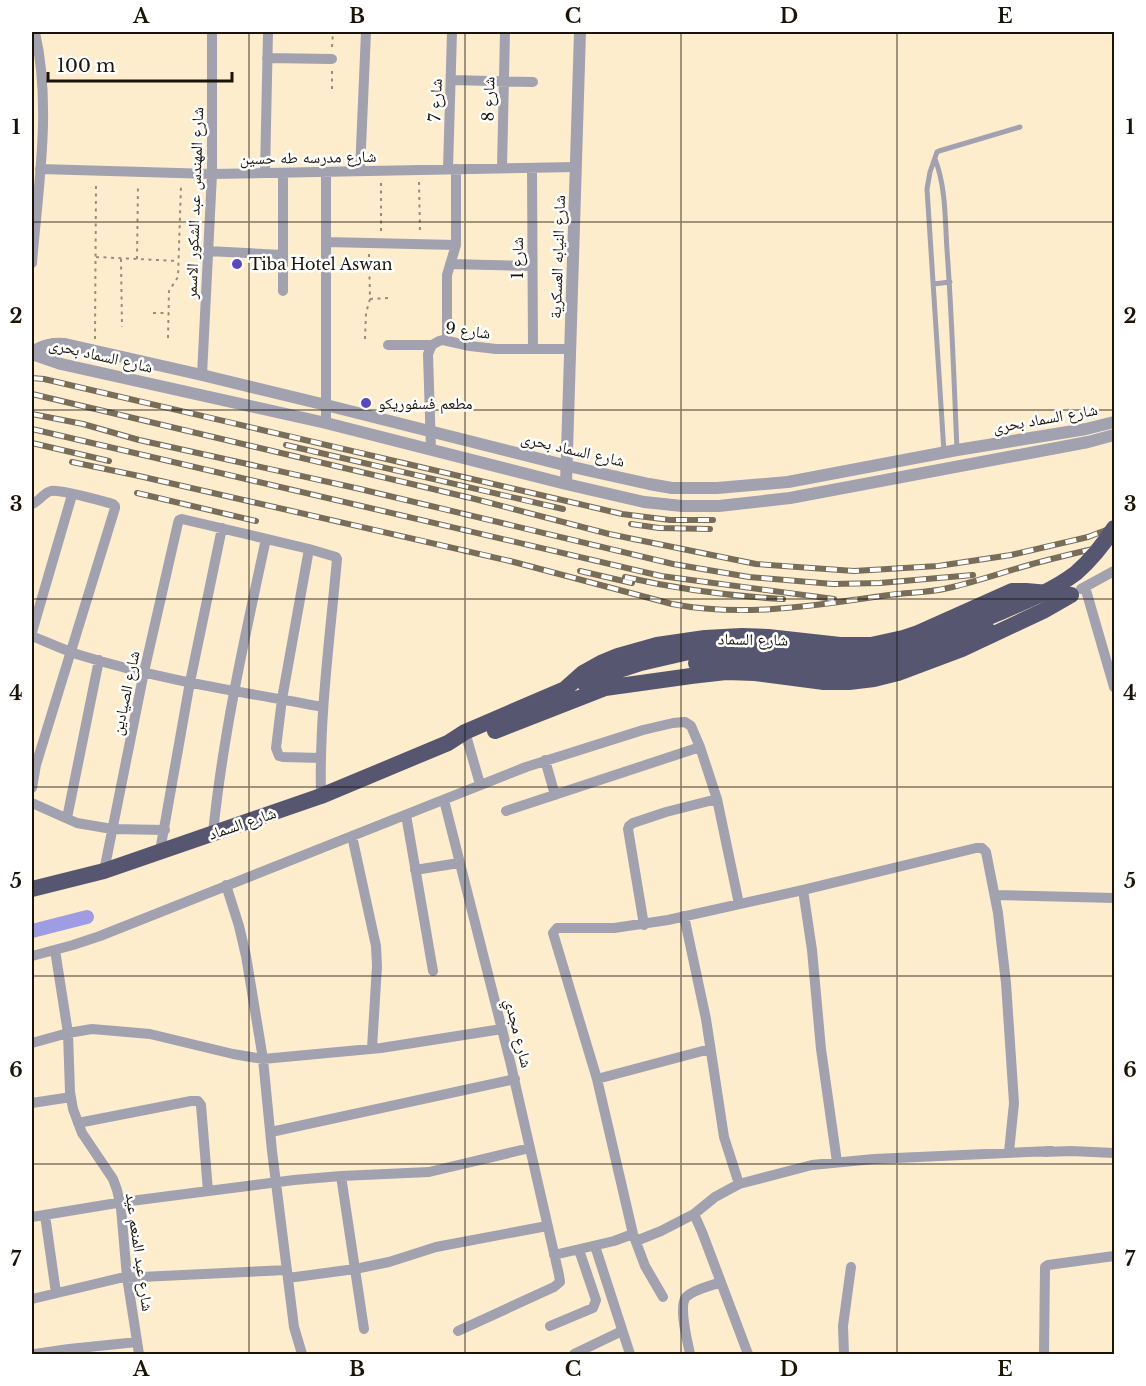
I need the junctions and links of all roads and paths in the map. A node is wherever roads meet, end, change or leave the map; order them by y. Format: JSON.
{"nodes":[{"id":1,"x":35,"y":32,"type":"edge"},
{"id":2,"x":212,"y":32,"type":"edge"},
{"id":3,"x":268,"y":32,"type":"edge"},
{"id":4,"x":366,"y":32,"type":"edge"},
{"id":5,"x":452,"y":32,"type":"edge"},
{"id":6,"x":505,"y":32,"type":"edge"},
{"id":7,"x":580,"y":32,"type":"edge"},
{"id":8,"x":267,"y":58,"type":"junction"},
{"id":9,"x":332,"y":59,"type":"dead end"},
{"id":10,"x":451,"y":80,"type":"junction"},
{"id":11,"x":504,"y":81,"type":"junction"},
{"id":12,"x":533,"y":82,"type":"dead end"},
{"id":13,"x":1020,"y":128,"type":"dead end"},
{"id":14,"x":37,"y":131,"type":"edge"},
{"id":15,"x":935,"y":159,"type":"junction"},
{"id":16,"x":576,"y":167,"type":"junction"},
{"id":17,"x":502,"y":168,"type":"junction"},
{"id":18,"x":532,"y":168,"type":"junction"},
{"id":19,"x":40,"y":169,"type":"junction"},
{"id":20,"x":452,"y":169,"type":"junction"},
{"id":21,"x":419,"y":170,"type":"junction"},
{"id":22,"x":96,"y":171,"type":"junction"},
{"id":23,"x":360,"y":171,"type":"junction"},
{"id":24,"x":381,"y":171,"type":"junction"},
{"id":25,"x":138,"y":172,"type":"junction"},
{"id":26,"x":326,"y":172,"type":"junction"},
{"id":27,"x":181,"y":173,"type":"junction"},
{"id":28,"x":265,"y":173,"type":"junction"},
{"id":29,"x":283,"y":173,"type":"junction"},
{"id":30,"x":212,"y":174,"type":"junction"},
{"id":31,"x":326,"y":242,"type":"junction"},
{"id":32,"x":369,"y":243,"type":"junction"},
{"id":33,"x":381,"y":243,"type":"junction"},
{"id":34,"x":420,"y":244,"type":"junction"},
{"id":35,"x":456,"y":245,"type":"junction"},
{"id":36,"x":208,"y":251,"type":"junction"},
{"id":37,"x":282,"y":255,"type":"junction"},
{"id":38,"x":96,"y":257,"type":"junction"},
{"id":39,"x":122,"y":258,"type":"junction"},
{"id":40,"x":137,"y":259,"type":"junction"},
{"id":41,"x":178,"y":261,"type":"junction"},
{"id":42,"x":32,"y":262,"type":"edge"},
{"id":43,"x":450,"y":264,"type":"junction"},
{"id":44,"x":532,"y":266,"type":"junction"},
{"id":45,"x":950,"y":282,"type":"junction"},
{"id":46,"x":933,"y":284,"type":"junction"},
{"id":47,"x":282,"y":291,"type":"dead end"},
{"id":48,"x":389,"y":298,"type":"dead end"},
{"id":49,"x":370,"y":299,"type":"junction"},
{"id":50,"x":153,"y":313,"type":"dead end"},
{"id":51,"x":169,"y":313,"type":"junction"},
{"id":52,"x":122,"y":327,"type":"dead end"},
{"id":53,"x":168,"y":338,"type":"dead end"},
{"id":54,"x":365,"y":339,"type":"dead end"},
{"id":55,"x":447,"y":340,"type":"junction"},
{"id":56,"x":387,"y":345,"type":"dead end"},
{"id":57,"x":432,"y":345,"type":"junction"},
{"id":58,"x":533,"y":349,"type":"junction"},
{"id":59,"x":571,"y":349,"type":"junction"},
{"id":60,"x":95,"y":351,"type":"junction"},
{"id":61,"x":32,"y":353,"type":"edge"},
{"id":62,"x":202,"y":375,"type":"junction"},
{"id":63,"x":326,"y":405,"type":"junction"},
{"id":64,"x":1114,"y":422,"type":"edge"},
{"id":65,"x":326,"y":423,"type":"junction"},
{"id":66,"x":431,"y":432,"type":"junction"},
{"id":67,"x":1087,"y":435,"type":"junction"},
{"id":68,"x":1114,"y":435,"type":"edge"},
{"id":69,"x":431,"y":450,"type":"junction"},
{"id":70,"x":957,"y":450,"type":"junction"},
{"id":71,"x":944,"y":453,"type":"junction"},
{"id":72,"x":568,"y":465,"type":"junction"},
{"id":73,"x":959,"y":466,"type":"junction"},
{"id":74,"x":945,"y":469,"type":"junction"},
{"id":75,"x":788,"y":482,"type":"junction"},
{"id":76,"x":566,"y":484,"type":"junction"},
{"id":77,"x":717,"y":488,"type":"junction"},
{"id":78,"x":72,"y":495,"type":"junction"},
{"id":79,"x":790,"y":498,"type":"junction"},
{"id":80,"x":32,"y":504,"type":"edge"},
{"id":81,"x":719,"y":506,"type":"junction"},
{"id":82,"x":222,"y":528,"type":"junction"},
{"id":83,"x":1114,"y":528,"type":"edge"},
{"id":84,"x":266,"y":539,"type":"junction"},
{"id":85,"x":1114,"y":548,"type":"edge"},
{"id":86,"x":309,"y":549,"type":"junction"},
{"id":87,"x":1114,"y":571,"type":"edge"},
{"id":88,"x":1078,"y":591,"type":"junction"},
{"id":89,"x":32,"y":634,"type":"edge"},
{"id":90,"x":71,"y":652,"type":"junction"},
{"id":91,"x":695,"y":657,"type":"junction"},
{"id":92,"x":99,"y":660,"type":"junction"},
{"id":93,"x":144,"y":672,"type":"junction"},
{"id":94,"x":190,"y":682,"type":"junction"},
{"id":95,"x":1114,"y":687,"type":"edge"},
{"id":96,"x":605,"y":688,"type":"junction"},
{"id":97,"x":565,"y":689,"type":"junction"},
{"id":98,"x":234,"y":691,"type":"junction"},
{"id":99,"x":282,"y":699,"type":"junction"},
{"id":100,"x":323,"y":706,"type":"junction"},
{"id":101,"x":467,"y":737,"type":"junction"},
{"id":102,"x":700,"y":747,"type":"junction"},
{"id":103,"x":320,"y":758,"type":"junction"},
{"id":104,"x":545,"y":760,"type":"junction"},
{"id":105,"x":480,"y":784,"type":"junction"},
{"id":106,"x":32,"y":788,"type":"edge"},
{"id":107,"x":555,"y":795,"type":"junction"},
{"id":108,"x":321,"y":796,"type":"junction"},
{"id":109,"x":717,"y":799,"type":"junction"},
{"id":110,"x":444,"y":800,"type":"junction"},
{"id":111,"x":32,"y":803,"type":"edge"},
{"id":112,"x":506,"y":811,"type":"dead end"},
{"id":113,"x":406,"y":815,"type":"junction"},
{"id":114,"x":67,"y":818,"type":"junction"},
{"id":115,"x":112,"y":829,"type":"junction"},
{"id":116,"x":165,"y":830,"type":"junction"},
{"id":117,"x":213,"y":833,"type":"junction"},
{"id":118,"x":352,"y":836,"type":"junction"},
{"id":119,"x":160,"y":851,"type":"junction"},
{"id":120,"x":459,"y":863,"type":"junction"},
{"id":121,"x":415,"y":870,"type":"junction"},
{"id":122,"x":104,"y":871,"type":"junction"},
{"id":123,"x":226,"y":885,"type":"junction"},
{"id":124,"x":32,"y":889,"type":"edge"},
{"id":125,"x":803,"y":890,"type":"junction"},
{"id":126,"x":995,"y":895,"type":"junction"},
{"id":127,"x":1114,"y":898,"type":"edge"},
{"id":128,"x":739,"y":904,"type":"junction"},
{"id":129,"x":684,"y":916,"type":"junction"},
{"id":130,"x":644,"y":925,"type":"junction"},
{"id":131,"x":55,"y":950,"type":"junction"},
{"id":132,"x":32,"y":956,"type":"edge"},
{"id":133,"x":433,"y":971,"type":"dead end"},
{"id":134,"x":502,"y":1029,"type":"junction"},
{"id":135,"x":68,"y":1033,"type":"junction"},
{"id":136,"x":32,"y":1043,"type":"edge"},
{"id":137,"x":372,"y":1048,"type":"junction"},
{"id":138,"x":710,"y":1048,"type":"junction"},
{"id":139,"x":263,"y":1059,"type":"junction"},
{"id":140,"x":597,"y":1078,"type":"junction"},
{"id":141,"x":515,"y":1079,"type":"junction"},
{"id":142,"x":71,"y":1097,"type":"junction"},
{"id":143,"x":32,"y":1103,"type":"edge"},
{"id":144,"x":78,"y":1123,"type":"junction"},
{"id":145,"x":270,"y":1132,"type":"junction"},
{"id":146,"x":530,"y":1148,"type":"junction"},
{"id":147,"x":1009,"y":1152,"type":"junction"},
{"id":148,"x":1114,"y":1153,"type":"edge"},
{"id":149,"x":874,"y":1159,"type":"junction"},
{"id":150,"x":837,"y":1162,"type":"junction"},
{"id":151,"x":341,"y":1176,"type":"junction"},
{"id":152,"x":276,"y":1182,"type":"junction"},
{"id":153,"x":739,"y":1184,"type":"junction"},
{"id":154,"x":208,"y":1191,"type":"junction"},
{"id":155,"x":120,"y":1203,"type":"junction"},
{"id":156,"x":694,"y":1214,"type":"junction"},
{"id":157,"x":45,"y":1215,"type":"junction"},
{"id":158,"x":32,"y":1218,"type":"edge"},
{"id":159,"x":547,"y":1226,"type":"junction"},
{"id":160,"x":634,"y":1237,"type":"junction"},
{"id":161,"x":595,"y":1246,"type":"junction"},
{"id":162,"x":579,"y":1250,"type":"junction"},
{"id":163,"x":554,"y":1256,"type":"junction"},
{"id":164,"x":1114,"y":1256,"type":"edge"},
{"id":165,"x":850,"y":1267,"type":"dead end"},
{"id":166,"x":355,"y":1269,"type":"junction"},
{"id":167,"x":287,"y":1274,"type":"junction"},
{"id":168,"x":127,"y":1277,"type":"junction"},
{"id":169,"x":722,"y":1282,"type":"junction"},
{"id":170,"x":56,"y":1293,"type":"junction"},
{"id":171,"x":663,"y":1297,"type":"dead end"},
{"id":172,"x":32,"y":1299,"type":"edge"},
{"id":173,"x":550,"y":1326,"type":"dead end"},
{"id":174,"x":364,"y":1329,"type":"dead end"},
{"id":175,"x":458,"y":1331,"type":"dead end"},
{"id":176,"x":622,"y":1331,"type":"junction"},
{"id":177,"x":137,"y":1342,"type":"junction"},
{"id":178,"x":70,"y":1352,"type":"edge"},
{"id":179,"x":35,"y":1354,"type":"edge"},
{"id":180,"x":139,"y":1354,"type":"edge"},
{"id":181,"x":302,"y":1354,"type":"edge"},
{"id":182,"x":574,"y":1354,"type":"edge"},
{"id":183,"x":630,"y":1354,"type":"edge"},
{"id":184,"x":690,"y":1354,"type":"edge"},
{"id":185,"x":747,"y":1354,"type":"edge"},
{"id":186,"x":844,"y":1354,"type":"edge"},
{"id":187,"x":1044,"y":1354,"type":"edge"}],
"edges":[{"from":1,"to":14,"type":"street"},
{"from":2,"to":30,"type":"street","name":"شارع المهندس عبد الشكور الاسمر"},
{"from":3,"to":8,"type":"street"},
{"from":4,"to":23,"type":"street"},
{"from":5,"to":10,"type":"street","name":"شارع 7"},
{"from":6,"to":11,"type":"street","name":"شارع 8"},
{"from":7,"to":16,"type":"street","name":"شارع النيابه العسكرية"},
{"from":8,"to":9,"type":"street"},
{"from":8,"to":28,"type":"street"},
{"from":10,"to":11,"type":"street"},
{"from":10,"to":20,"type":"street","name":"شارع 7"},
{"from":11,"to":12,"type":"street"},
{"from":11,"to":17,"type":"street","name":"شارع 8"},
{"from":13,"to":15,"type":"lane"},
{"from":14,"to":19,"type":"street"},
{"from":15,"to":45,"type":"lane"},
{"from":15,"to":46,"type":"lane"},
{"from":16,"to":18,"type":"street","name":"شارع مدرسه طه حسين"},
{"from":16,"to":59,"type":"street","name":"شارع النيابه العسكرية"},
{"from":17,"to":18,"type":"street","name":"شارع مدرسه طه حسين"},
{"from":17,"to":20,"type":"street","name":"شارع مدرسه طه حسين"},
{"from":18,"to":44,"type":"street","name":"شارع 1"},
{"from":19,"to":22,"type":"street","name":"شارع مدرسه طه حسين"},
{"from":19,"to":42,"type":"street"},
{"from":20,"to":21,"type":"street","name":"شارع مدرسه طه حسين"},
{"from":20,"to":35,"type":"street","name":"شارع 7"},
{"from":21,"to":24,"type":"street","name":"شارع مدرسه طه حسين"},
{"from":21,"to":34,"type":"path"},
{"from":22,"to":25,"type":"street","name":"شارع مدرسه طه حسين"},
{"from":22,"to":38,"type":"path"},
{"from":23,"to":24,"type":"street","name":"شارع مدرسه طه حسين"},
{"from":23,"to":26,"type":"street","name":"شارع مدرسه طه حسين"},
{"from":24,"to":33,"type":"path"},
{"from":25,"to":27,"type":"street","name":"شارع مدرسه طه حسين"},
{"from":25,"to":40,"type":"path"},
{"from":26,"to":29,"type":"street","name":"شارع مدرسه طه حسين"},
{"from":26,"to":31,"type":"street"},
{"from":27,"to":30,"type":"street","name":"شارع مدرسه طه حسين"},
{"from":27,"to":41,"type":"path"},
{"from":28,"to":29,"type":"street","name":"شارع مدرسه طه حسين"},
{"from":28,"to":30,"type":"street","name":"شارع مدرسه طه حسين"},
{"from":29,"to":37,"type":"street"},
{"from":30,"to":36,"type":"street","name":"شارع المهندس عبد الشكور الاسمر"},
{"from":31,"to":32,"type":"street"},
{"from":31,"to":63,"type":"street"},
{"from":32,"to":33,"type":"street"},
{"from":32,"to":49,"type":"path"},
{"from":33,"to":34,"type":"street"},
{"from":34,"to":35,"type":"street"},
{"from":35,"to":43,"type":"street","name":"شارع 7"},
{"from":36,"to":37,"type":"street"},
{"from":36,"to":62,"type":"street","name":"شارع المهندس عبد الشكور الاسمر"},
{"from":37,"to":47,"type":"street"},
{"from":38,"to":39,"type":"path"},
{"from":38,"to":60,"type":"path"},
{"from":39,"to":40,"type":"path"},
{"from":39,"to":52,"type":"path"},
{"from":40,"to":41,"type":"path"},
{"from":41,"to":51,"type":"path"},
{"from":43,"to":44,"type":"street"},
{"from":43,"to":55,"type":"street","name":"شارع 7"},
{"from":44,"to":58,"type":"street","name":"شارع 1"},
{"from":45,"to":46,"type":"lane"},
{"from":45,"to":70,"type":"lane"},
{"from":46,"to":71,"type":"lane"},
{"from":48,"to":49,"type":"path"},
{"from":49,"to":54,"type":"path"},
{"from":50,"to":51,"type":"path"},
{"from":51,"to":53,"type":"path"},
{"from":55,"to":57,"type":"street","name":"شارع 9"},
{"from":55,"to":58,"type":"street","name":"شارع 9"},
{"from":56,"to":57,"type":"street"},
{"from":57,"to":66,"type":"street","name":"شارع 9"},
{"from":58,"to":59,"type":"street","name":"شارع 9"},
{"from":59,"to":72,"type":"street","name":"شارع النيابه العسكرية"},
{"from":60,"to":61,"type":"street","name":"شارع السماد بحرى"},
{"from":60,"to":62,"type":"street","name":"شارع السماد بحرى"},
{"from":61,"to":65,"type":"street","name":"شارع السماد بحرى"},
{"from":62,"to":63,"type":"street","name":"شارع السماد بحرى"},
{"from":63,"to":65,"type":"street"},
{"from":63,"to":66,"type":"street","name":"شارع السماد بحرى"},
{"from":64,"to":67,"type":"street","name":"شارع السماد بحرى"},
{"from":65,"to":69,"type":"street","name":"شارع السماد بحرى"},
{"from":66,"to":69,"type":"street","name":"شارع 9"},
{"from":66,"to":72,"type":"street","name":"شارع السماد بحرى"},
{"from":67,"to":68,"type":"street","name":"شارع السماد بحرى"},
{"from":67,"to":70,"type":"street","name":"شارع السماد بحرى"},
{"from":67,"to":73,"type":"street","name":"شارع السماد بحرى"},
{"from":69,"to":76,"type":"street","name":"شارع السماد بحرى"},
{"from":70,"to":71,"type":"street","name":"شارع السماد بحرى"},
{"from":70,"to":73,"type":"street"},
{"from":71,"to":74,"type":"street"},
{"from":71,"to":75,"type":"street","name":"شارع السماد بحرى"},
{"from":72,"to":76,"type":"street","name":"شارع النيابه العسكرية"},
{"from":72,"to":77,"type":"street","name":"شارع السماد بحرى"},
{"from":73,"to":74,"type":"street","name":"شارع السماد بحرى"},
{"from":74,"to":79,"type":"street","name":"شارع السماد بحرى"},
{"from":75,"to":77,"type":"street","name":"شارع السماد بحرى"},
{"from":75,"to":79,"type":"street"},
{"from":76,"to":81,"type":"street","name":"شارع السماد بحرى"},
{"from":77,"to":81,"type":"street"},
{"from":78,"to":80,"type":"street"},
{"from":78,"to":89,"type":"street"},
{"from":78,"to":90,"type":"street"},
{"from":79,"to":81,"type":"street","name":"شارع السماد بحرى"},
{"from":82,"to":84,"type":"street"},
{"from":82,"to":93,"type":"street","name":"شارع الصيادين"},
{"from":82,"to":94,"type":"street"},
{"from":83,"to":91,"type":"highway","bridge":true},
{"from":84,"to":86,"type":"street"},
{"from":84,"to":98,"type":"street"},
{"from":85,"to":91,"type":"highway","bridge":true},
{"from":86,"to":99,"type":"street"},
{"from":86,"to":100,"type":"street"},
{"from":87,"to":88,"type":"street","name":"شارع السماد"},
{"from":88,"to":95,"type":"street"},
{"from":88,"to":96,"type":"highway","name":"شارع السماد"},
{"from":88,"to":97,"type":"highway","name":"شارع السماد"},
{"from":89,"to":90,"type":"street"},
{"from":90,"to":92,"type":"street"},
{"from":90,"to":106,"type":"street"},
{"from":91,"to":96,"type":"highway"},
{"from":91,"to":97,"type":"highway"},
{"from":92,"to":93,"type":"street"},
{"from":92,"to":114,"type":"street"},
{"from":93,"to":94,"type":"street"},
{"from":93,"to":115,"type":"street","name":"شارع الصيادين"},
{"from":94,"to":98,"type":"street"},
{"from":94,"to":116,"type":"street"},
{"from":96,"to":101,"type":"highway","name":"شارع السماد"},
{"from":97,"to":101,"type":"highway","name":"شارع السماد"},
{"from":98,"to":99,"type":"street"},
{"from":98,"to":117,"type":"street"},
{"from":99,"to":100,"type":"street"},
{"from":99,"to":103,"type":"street"},
{"from":100,"to":103,"type":"street"},
{"from":101,"to":105,"type":"street"},
{"from":101,"to":108,"type":"highway","name":"شارع السماد"},
{"from":102,"to":104,"type":"street"},
{"from":102,"to":107,"type":"street"},
{"from":102,"to":109,"type":"street"},
{"from":103,"to":108,"type":"street"},
{"from":104,"to":105,"type":"street"},
{"from":104,"to":107,"type":"street"},
{"from":105,"to":110,"type":"street"},
{"from":107,"to":112,"type":"street"},
{"from":108,"to":117,"type":"highway","name":"شارع السماد"},
{"from":109,"to":128,"type":"street"},
{"from":109,"to":130,"type":"street"},
{"from":110,"to":113,"type":"street"},
{"from":110,"to":120,"type":"street","name":"شارع مجدي"},
{"from":111,"to":114,"type":"street"},
{"from":113,"to":118,"type":"street"},
{"from":113,"to":121,"type":"street"},
{"from":114,"to":115,"type":"street"},
{"from":115,"to":116,"type":"street"},
{"from":115,"to":122,"type":"street","name":"شارع الصيادين"},
{"from":116,"to":119,"type":"street"},
{"from":117,"to":119,"type":"highway","name":"شارع السماد"},
{"from":118,"to":123,"type":"street"},
{"from":118,"to":137,"type":"street"},
{"from":119,"to":122,"type":"highway","name":"شارع السماد"},
{"from":120,"to":121,"type":"street"},
{"from":120,"to":134,"type":"street","name":"شارع مجدي"},
{"from":121,"to":133,"type":"street"},
{"from":122,"to":124,"type":"highway","name":"شارع السماد"},
{"from":123,"to":131,"type":"street"},
{"from":123,"to":139,"type":"street"},
{"from":125,"to":126,"type":"street"},
{"from":125,"to":128,"type":"street"},
{"from":125,"to":150,"type":"street"},
{"from":126,"to":127,"type":"street"},
{"from":126,"to":147,"type":"street"},
{"from":128,"to":129,"type":"street"},
{"from":129,"to":130,"type":"street"},
{"from":129,"to":138,"type":"street"},
{"from":130,"to":140,"type":"street"},
{"from":131,"to":132,"type":"street"},
{"from":131,"to":135,"type":"street","name":"شارع عبد المنعم عيد"},
{"from":134,"to":137,"type":"street"},
{"from":134,"to":141,"type":"street","name":"شارع مجدي"},
{"from":135,"to":136,"type":"street"},
{"from":135,"to":139,"type":"street"},
{"from":135,"to":142,"type":"street","name":"شارع عبد المنعم عيد"},
{"from":137,"to":139,"type":"street"},
{"from":138,"to":140,"type":"street"},
{"from":138,"to":153,"type":"street"},
{"from":139,"to":145,"type":"street"},
{"from":140,"to":160,"type":"street"},
{"from":141,"to":145,"type":"street"},
{"from":141,"to":146,"type":"street","name":"شارع مجدي"},
{"from":142,"to":143,"type":"street"},
{"from":142,"to":144,"type":"street","name":"شارع عبد المنعم عيد"},
{"from":144,"to":154,"type":"street"},
{"from":144,"to":155,"type":"street","name":"شارع عبد المنعم عيد"},
{"from":145,"to":152,"type":"street"},
{"from":146,"to":151,"type":"street"},
{"from":146,"to":159,"type":"street","name":"شارع مجدي"},
{"from":147,"to":149,"type":"street"},
{"from":147,"to":149,"type":"street"},
{"from":148,"to":149,"type":"street"},
{"from":149,"to":150,"type":"street"},
{"from":150,"to":153,"type":"street"},
{"from":151,"to":152,"type":"street"},
{"from":151,"to":166,"type":"street"},
{"from":152,"to":154,"type":"street"},
{"from":152,"to":167,"type":"street"},
{"from":153,"to":156,"type":"street"},
{"from":154,"to":155,"type":"street"},
{"from":155,"to":157,"type":"street"},
{"from":155,"to":168,"type":"street","name":"شارع عبد المنعم عيد"},
{"from":156,"to":160,"type":"street"},
{"from":156,"to":169,"type":"street"},
{"from":157,"to":158,"type":"street"},
{"from":157,"to":170,"type":"street"},
{"from":159,"to":163,"type":"street","name":"شارع مجدي"},
{"from":159,"to":166,"type":"street"},
{"from":160,"to":161,"type":"street"},
{"from":160,"to":171,"type":"street"},
{"from":161,"to":162,"type":"street"},
{"from":161,"to":176,"type":"street"},
{"from":162,"to":163,"type":"street"},
{"from":162,"to":173,"type":"street"},
{"from":163,"to":175,"type":"street","name":"شارع مجدي"},
{"from":164,"to":187,"type":"street"},
{"from":165,"to":186,"type":"street"},
{"from":166,"to":167,"type":"street"},
{"from":166,"to":174,"type":"street"},
{"from":167,"to":168,"type":"street"},
{"from":167,"to":181,"type":"street"},
{"from":168,"to":170,"type":"street"},
{"from":168,"to":177,"type":"street","name":"شارع عبد المنعم عيد"},
{"from":169,"to":184,"type":"street"},
{"from":169,"to":185,"type":"street"},
{"from":170,"to":172,"type":"street"},
{"from":176,"to":182,"type":"street"},
{"from":176,"to":183,"type":"street"},
{"from":177,"to":178,"type":"street"},
{"from":177,"to":180,"type":"street","name":"شارع عبد المنعم عيد"},
{"from":178,"to":179,"type":"street"}]}
